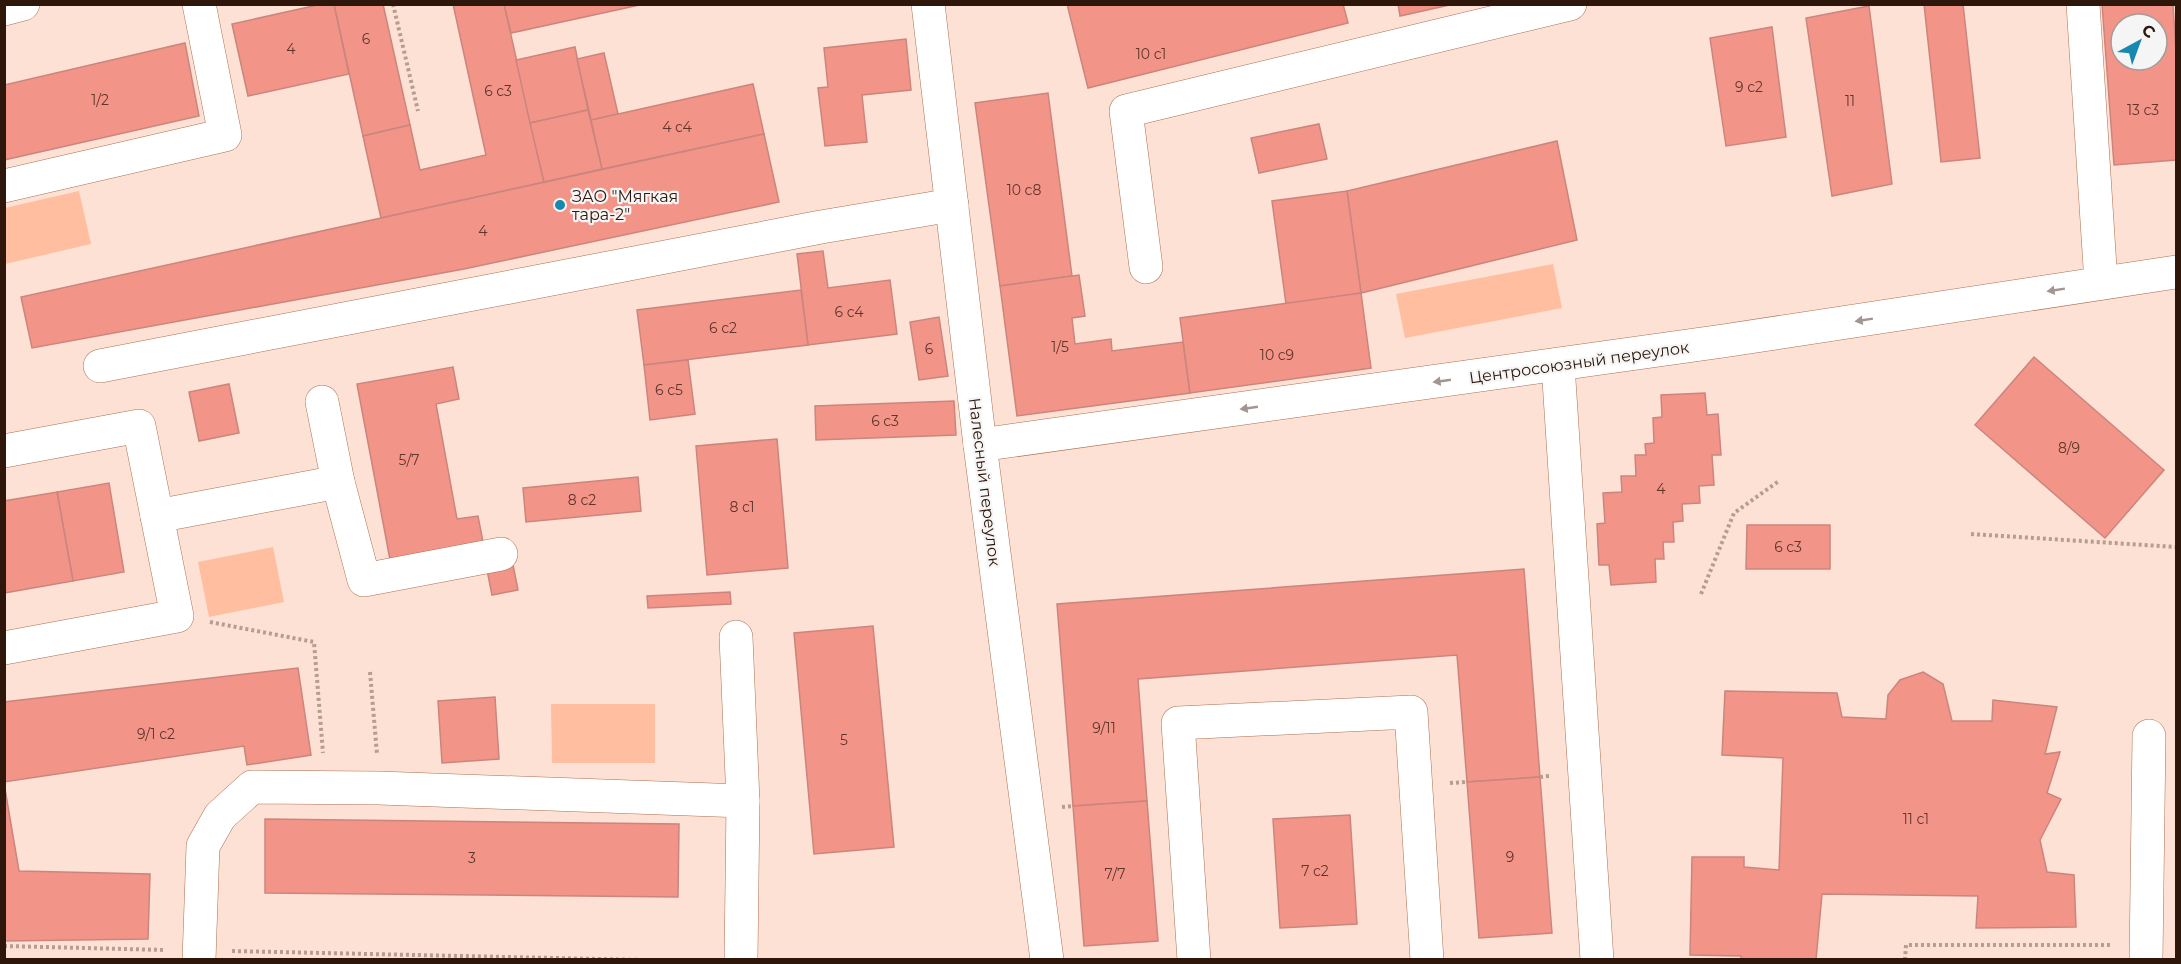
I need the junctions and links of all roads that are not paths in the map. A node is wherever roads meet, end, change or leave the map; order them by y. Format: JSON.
{"nodes":[{"id":1,"x":22,"y":4,"type":"edge"},
{"id":2,"x":199,"y":4,"type":"edge"},
{"id":3,"x":928,"y":4,"type":"edge"},
{"id":4,"x":1570,"y":4,"type":"edge"},
{"id":5,"x":2083,"y":4,"type":"edge"},
{"id":6,"x":4,"y":9,"type":"edge"},
{"id":7,"x":1525,"y":10,"type":"edge"},
{"id":8,"x":4,"y":186,"type":"edge"},
{"id":9,"x":952,"y":205,"type":"junction"},
{"id":10,"x":1146,"y":267,"type":"dead end"},
{"id":11,"x":2176,"y":272,"type":"edge"},
{"id":12,"x":2101,"y":283,"type":"junction"},
{"id":13,"x":1558,"y":365,"type":"junction"},
{"id":14,"x":100,"y":366,"type":"dead end"},
{"id":15,"x":322,"y":402,"type":"dead end"},
{"id":16,"x":980,"y":445,"type":"junction"},
{"id":17,"x":4,"y":451,"type":"edge"},
{"id":18,"x":338,"y":482,"type":"junction"},
{"id":19,"x":157,"y":516,"type":"junction"},
{"id":20,"x":501,"y":554,"type":"dead end"},
{"id":21,"x":736,"y":637,"type":"dead end"},
{"id":22,"x":4,"y":648,"type":"edge"},
{"id":23,"x":2149,"y":736,"type":"dead end"},
{"id":24,"x":743,"y":801,"type":"junction"},
{"id":25,"x":2146,"y":952,"type":"edge"},
{"id":26,"x":199,"y":955,"type":"edge"},
{"id":27,"x":741,"y":960,"type":"edge"},
{"id":28,"x":1047,"y":960,"type":"edge"},
{"id":29,"x":1194,"y":960,"type":"edge"},
{"id":30,"x":1427,"y":960,"type":"edge"},
{"id":31,"x":1597,"y":960,"type":"edge"}],
"edges":[{"from":1,"to":6,"type":"street"},
{"from":2,"to":8,"type":"street"},
{"from":3,"to":9,"type":"street","name":"Налесный переулок"},
{"from":4,"to":7,"type":"street"},
{"from":5,"to":12,"type":"street"},
{"from":7,"to":10,"type":"street"},
{"from":9,"to":14,"type":"street"},
{"from":9,"to":16,"type":"street","name":"Налесный переулок"},
{"from":11,"to":12,"type":"street","name":"Центросоюзный переулок"},
{"from":12,"to":13,"type":"street","name":"Центросоюзный переулок","one_way":true},
{"from":13,"to":16,"type":"street","name":"Центросоюзный переулок","one_way":true},
{"from":13,"to":31,"type":"street"},
{"from":15,"to":18,"type":"street"},
{"from":16,"to":28,"type":"street","name":"Налесный переулок"},
{"from":17,"to":19,"type":"street"},
{"from":18,"to":19,"type":"street"},
{"from":18,"to":20,"type":"street"},
{"from":19,"to":22,"type":"street"},
{"from":21,"to":24,"type":"street"},
{"from":23,"to":25,"type":"street"},
{"from":24,"to":26,"type":"street"},
{"from":24,"to":27,"type":"street"},
{"from":29,"to":30,"type":"street"}]}
